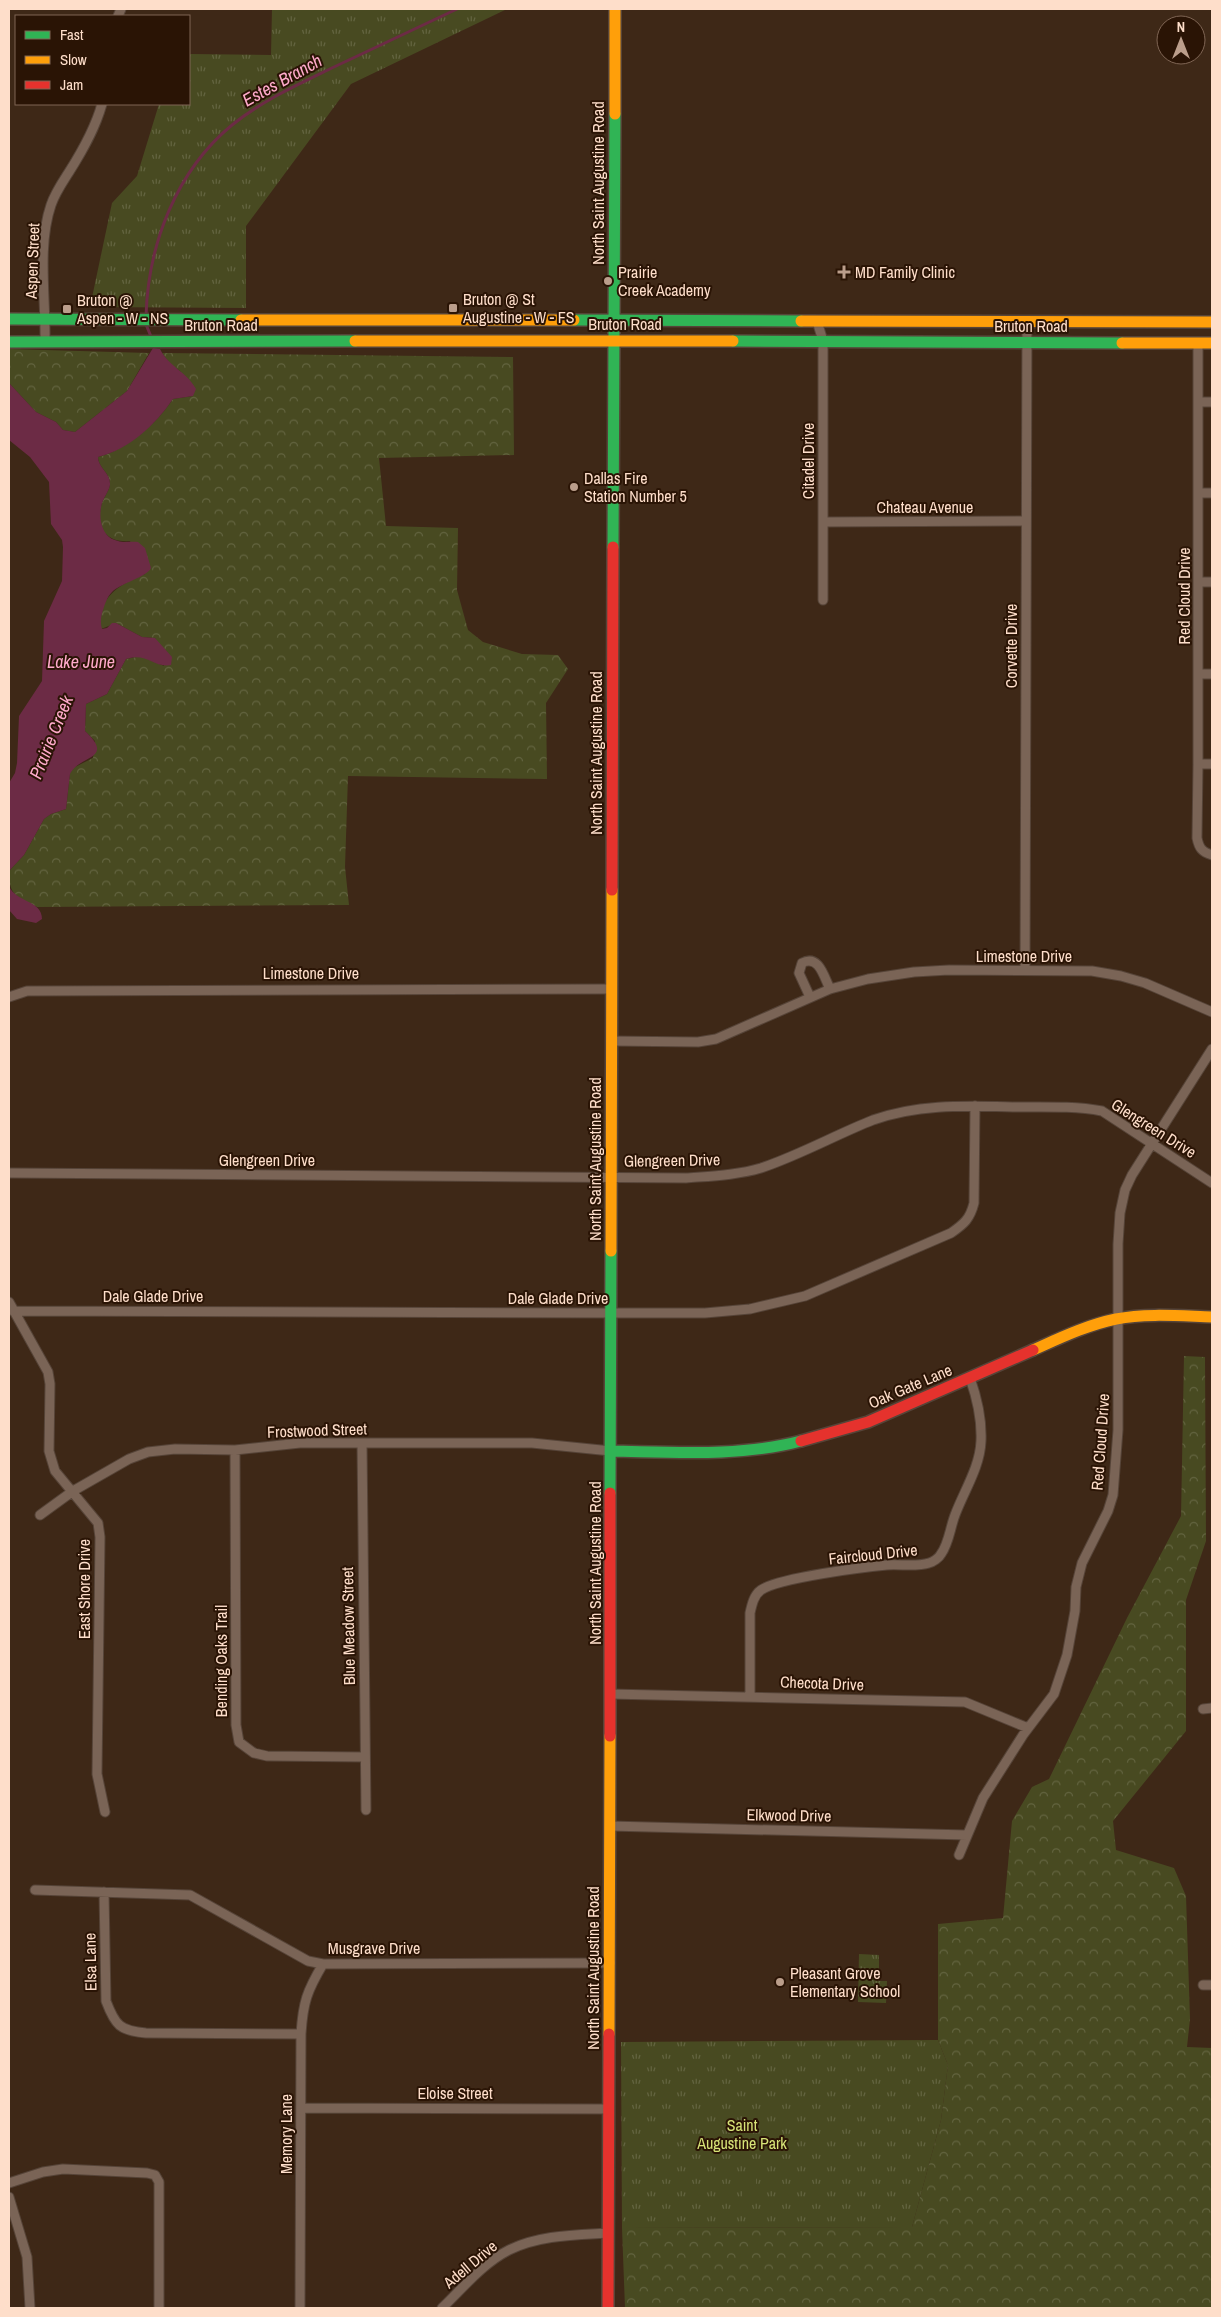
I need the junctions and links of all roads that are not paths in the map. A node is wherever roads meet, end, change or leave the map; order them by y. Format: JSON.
{"nodes":[{"id":1,"x":615,"y":9,"type":"edge"},
{"id":2,"x":102,"y":105,"type":"edge"},
{"id":3,"x":9,"y":319,"type":"edge"},
{"id":4,"x":46,"y":319,"type":"junction"},
{"id":5,"x":354,"y":320,"type":"junction"},
{"id":6,"x":614,"y":321,"type":"junction"},
{"id":7,"x":817,"y":321,"type":"junction"},
{"id":8,"x":1027,"y":322,"type":"junction"},
{"id":9,"x":1153,"y":322,"type":"junction"},
{"id":10,"x":1198,"y":322,"type":"junction"},
{"id":11,"x":1212,"y":322,"type":"edge"},
{"id":12,"x":614,"y":340,"type":"junction"},
{"id":13,"x":354,"y":341,"type":"junction"},
{"id":14,"x":823,"y":341,"type":"junction"},
{"id":15,"x":9,"y":342,"type":"edge"},
{"id":16,"x":45,"y":342,"type":"junction"},
{"id":17,"x":1027,"y":342,"type":"junction"},
{"id":18,"x":1153,"y":343,"type":"junction"},
{"id":19,"x":1198,"y":343,"type":"junction"},
{"id":20,"x":1212,"y":343,"type":"edge"},
{"id":21,"x":1198,"y":402,"type":"junction"},
{"id":22,"x":1212,"y":402,"type":"edge"},
{"id":23,"x":1199,"y":493,"type":"junction"},
{"id":24,"x":1212,"y":493,"type":"edge"},
{"id":25,"x":1026,"y":521,"type":"junction"},
{"id":26,"x":823,"y":522,"type":"junction"},
{"id":27,"x":1199,"y":582,"type":"junction"},
{"id":28,"x":1212,"y":582,"type":"edge"},
{"id":29,"x":824,"y":600,"type":"dead end"},
{"id":30,"x":1199,"y":674,"type":"junction"},
{"id":31,"x":1212,"y":674,"type":"edge"},
{"id":32,"x":1198,"y":764,"type":"junction"},
{"id":33,"x":1212,"y":764,"type":"edge"},
{"id":34,"x":1212,"y":855,"type":"edge"},
{"id":35,"x":1025,"y":970,"type":"junction"},
{"id":36,"x":612,"y":989,"type":"junction"},
{"id":37,"x":830,"y":989,"type":"junction"},
{"id":38,"x":9,"y":996,"type":"edge"},
{"id":39,"x":810,"y":997,"type":"junction"},
{"id":40,"x":1212,"y":1012,"type":"edge"},
{"id":41,"x":611,"y":1041,"type":"junction"},
{"id":42,"x":1212,"y":1048,"type":"edge"},
{"id":43,"x":975,"y":1106,"type":"junction"},
{"id":44,"x":1151,"y":1143,"type":"junction"},
{"id":45,"x":9,"y":1173,"type":"edge"},
{"id":46,"x":610,"y":1176,"type":"junction"},
{"id":47,"x":1212,"y":1182,"type":"edge"},
{"id":48,"x":9,"y":1302,"type":"edge"},
{"id":49,"x":14,"y":1311,"type":"junction"},
{"id":50,"x":611,"y":1313,"type":"junction"},
{"id":51,"x":1212,"y":1317,"type":"edge"},
{"id":52,"x":1119,"y":1319,"type":"junction"},
{"id":53,"x":970,"y":1378,"type":"junction"},
{"id":54,"x":362,"y":1443,"type":"junction"},
{"id":55,"x":235,"y":1450,"type":"junction"},
{"id":56,"x":611,"y":1450,"type":"junction"},
{"id":57,"x":73,"y":1492,"type":"junction"},
{"id":58,"x":40,"y":1515,"type":"dead end"},
{"id":59,"x":610,"y":1694,"type":"junction"},
{"id":60,"x":750,"y":1696,"type":"junction"},
{"id":61,"x":1028,"y":1728,"type":"junction"},
{"id":62,"x":364,"y":1757,"type":"junction"},
{"id":63,"x":366,"y":1810,"type":"dead end"},
{"id":64,"x":105,"y":1812,"type":"dead end"},
{"id":65,"x":610,"y":1826,"type":"junction"},
{"id":66,"x":967,"y":1835,"type":"junction"},
{"id":67,"x":958,"y":1855,"type":"dead end"},
{"id":68,"x":35,"y":1890,"type":"dead end"},
{"id":69,"x":104,"y":1892,"type":"junction"},
{"id":70,"x":610,"y":1963,"type":"junction"},
{"id":71,"x":323,"y":1964,"type":"junction"},
{"id":72,"x":301,"y":2034,"type":"junction"},
{"id":73,"x":301,"y":2108,"type":"junction"},
{"id":74,"x":609,"y":2109,"type":"junction"},
{"id":75,"x":9,"y":2183,"type":"edge"},
{"id":76,"x":9,"y":2197,"type":"edge"},
{"id":77,"x":608,"y":2232,"type":"junction"},
{"id":78,"x":30,"y":2308,"type":"edge"},
{"id":79,"x":159,"y":2308,"type":"edge"},
{"id":80,"x":300,"y":2308,"type":"edge"},
{"id":81,"x":442,"y":2308,"type":"edge"},
{"id":82,"x":608,"y":2308,"type":"edge"}],
"edges":[{"from":1,"to":6,"type":"street","name":"North Saint Augustine Road"},
{"from":2,"to":4,"type":"street","name":"Aspen Street"},
{"from":3,"to":4,"type":"street","name":"Bruton Road"},
{"from":4,"to":5,"type":"street","name":"Bruton Road"},
{"from":4,"to":16,"type":"street","name":"Aspen Street"},
{"from":5,"to":6,"type":"street","name":"Bruton Road"},
{"from":5,"to":13,"type":"street"},
{"from":6,"to":7,"type":"street","name":"Bruton Road"},
{"from":6,"to":12,"type":"street","name":"North Saint Augustine Road"},
{"from":7,"to":8,"type":"street","name":"Bruton Road"},
{"from":7,"to":14,"type":"street","name":"Citadel Drive"},
{"from":8,"to":9,"type":"street","name":"Bruton Road"},
{"from":8,"to":17,"type":"street","name":"Corvette Drive"},
{"from":9,"to":10,"type":"street","name":"Bruton Road"},
{"from":9,"to":18,"type":"street"},
{"from":10,"to":11,"type":"street","name":"Bruton Road"},
{"from":10,"to":19,"type":"street"},
{"from":12,"to":13,"type":"street","name":"Bruton Road"},
{"from":12,"to":14,"type":"street","name":"Bruton Road"},
{"from":12,"to":36,"type":"street","name":"North Saint Augustine Road"},
{"from":13,"to":16,"type":"street","name":"Bruton Road"},
{"from":14,"to":17,"type":"street","name":"Bruton Road"},
{"from":14,"to":26,"type":"street","name":"Citadel Drive"},
{"from":15,"to":16,"type":"street","name":"Bruton Road"},
{"from":17,"to":18,"type":"street","name":"Bruton Road"},
{"from":17,"to":25,"type":"street","name":"Corvette Drive"},
{"from":18,"to":19,"type":"street","name":"Bruton Road"},
{"from":19,"to":20,"type":"street","name":"Bruton Road"},
{"from":19,"to":21,"type":"street","name":"Red Cloud Drive"},
{"from":21,"to":22,"type":"street"},
{"from":21,"to":23,"type":"street","name":"Red Cloud Drive"},
{"from":23,"to":24,"type":"street"},
{"from":23,"to":27,"type":"street","name":"Red Cloud Drive"},
{"from":25,"to":26,"type":"street","name":"Chateau Avenue"},
{"from":25,"to":35,"type":"street","name":"Corvette Drive"},
{"from":26,"to":29,"type":"street","name":"Citadel Drive"},
{"from":27,"to":28,"type":"street"},
{"from":27,"to":30,"type":"street","name":"Red Cloud Drive"},
{"from":30,"to":31,"type":"street"},
{"from":30,"to":32,"type":"street","name":"Red Cloud Drive"},
{"from":32,"to":33,"type":"street"},
{"from":32,"to":34,"type":"street","name":"Red Cloud Drive"},
{"from":35,"to":37,"type":"street","name":"Limestone Drive"},
{"from":35,"to":40,"type":"street","name":"Limestone Drive"},
{"from":36,"to":38,"type":"street","name":"Limestone Drive"},
{"from":36,"to":41,"type":"street","name":"North Saint Augustine Road"},
{"from":37,"to":39,"type":"street","name":"Limestone Drive"},
{"from":37,"to":39,"type":"street"},
{"from":39,"to":41,"type":"street","name":"Limestone Drive"},
{"from":41,"to":46,"type":"street","name":"North Saint Augustine Road"},
{"from":42,"to":44,"type":"street","name":"Red Cloud Drive"},
{"from":43,"to":44,"type":"street","name":"Glengreen Drive"},
{"from":43,"to":46,"type":"street","name":"Glengreen Drive"},
{"from":43,"to":50,"type":"street","name":"Dale Glade Drive"},
{"from":44,"to":47,"type":"street","name":"Glengreen Drive"},
{"from":44,"to":52,"type":"street","name":"Red Cloud Drive"},
{"from":45,"to":46,"type":"street","name":"Glengreen Drive"},
{"from":46,"to":50,"type":"street","name":"North Saint Augustine Road"},
{"from":48,"to":49,"type":"street","name":"East Shore Drive"},
{"from":49,"to":50,"type":"street","name":"Dale Glade Drive"},
{"from":49,"to":57,"type":"street","name":"East Shore Drive"},
{"from":50,"to":56,"type":"street","name":"North Saint Augustine Road"},
{"from":51,"to":52,"type":"street","name":"Oak Gate Lane"},
{"from":52,"to":53,"type":"street","name":"Oak Gate Lane"},
{"from":52,"to":61,"type":"street","name":"Red Cloud Drive"},
{"from":53,"to":56,"type":"street","name":"Oak Gate Lane"},
{"from":53,"to":60,"type":"street","name":"Faircloud Drive"},
{"from":54,"to":55,"type":"street","name":"Frostwood Street"},
{"from":54,"to":56,"type":"street","name":"Frostwood Street"},
{"from":54,"to":62,"type":"street","name":"Blue Meadow Street"},
{"from":55,"to":57,"type":"street","name":"Frostwood Street"},
{"from":55,"to":62,"type":"street","name":"Bending Oaks Trail"},
{"from":56,"to":59,"type":"street","name":"North Saint Augustine Road"},
{"from":57,"to":58,"type":"street","name":"Frostwood Street"},
{"from":57,"to":64,"type":"street","name":"East Shore Drive"},
{"from":59,"to":60,"type":"street","name":"Checota Drive"},
{"from":59,"to":65,"type":"street","name":"North Saint Augustine Road"},
{"from":60,"to":61,"type":"street","name":"Checota Drive"},
{"from":61,"to":66,"type":"street","name":"Red Cloud Drive"},
{"from":62,"to":63,"type":"street","name":"Blue Meadow Street"},
{"from":65,"to":66,"type":"street","name":"Elkwood Drive"},
{"from":65,"to":70,"type":"street","name":"North Saint Augustine Road"},
{"from":66,"to":67,"type":"street","name":"Red Cloud Drive"},
{"from":68,"to":69,"type":"street","name":"Musgrave Drive"},
{"from":69,"to":71,"type":"street","name":"Musgrave Drive"},
{"from":69,"to":72,"type":"street","name":"Elsa Lane"},
{"from":70,"to":71,"type":"street","name":"Musgrave Drive"},
{"from":70,"to":74,"type":"street","name":"North Saint Augustine Road"},
{"from":71,"to":72,"type":"street","name":"Memory Lane"},
{"from":72,"to":73,"type":"street","name":"Memory Lane"},
{"from":73,"to":74,"type":"street","name":"Eloise Street"},
{"from":73,"to":80,"type":"street","name":"Memory Lane"},
{"from":74,"to":77,"type":"street","name":"North Saint Augustine Road"},
{"from":75,"to":79,"type":"street"},
{"from":76,"to":78,"type":"street"},
{"from":77,"to":81,"type":"street","name":"Adell Drive"},
{"from":77,"to":82,"type":"street","name":"North Saint Augustine Road"}]}
